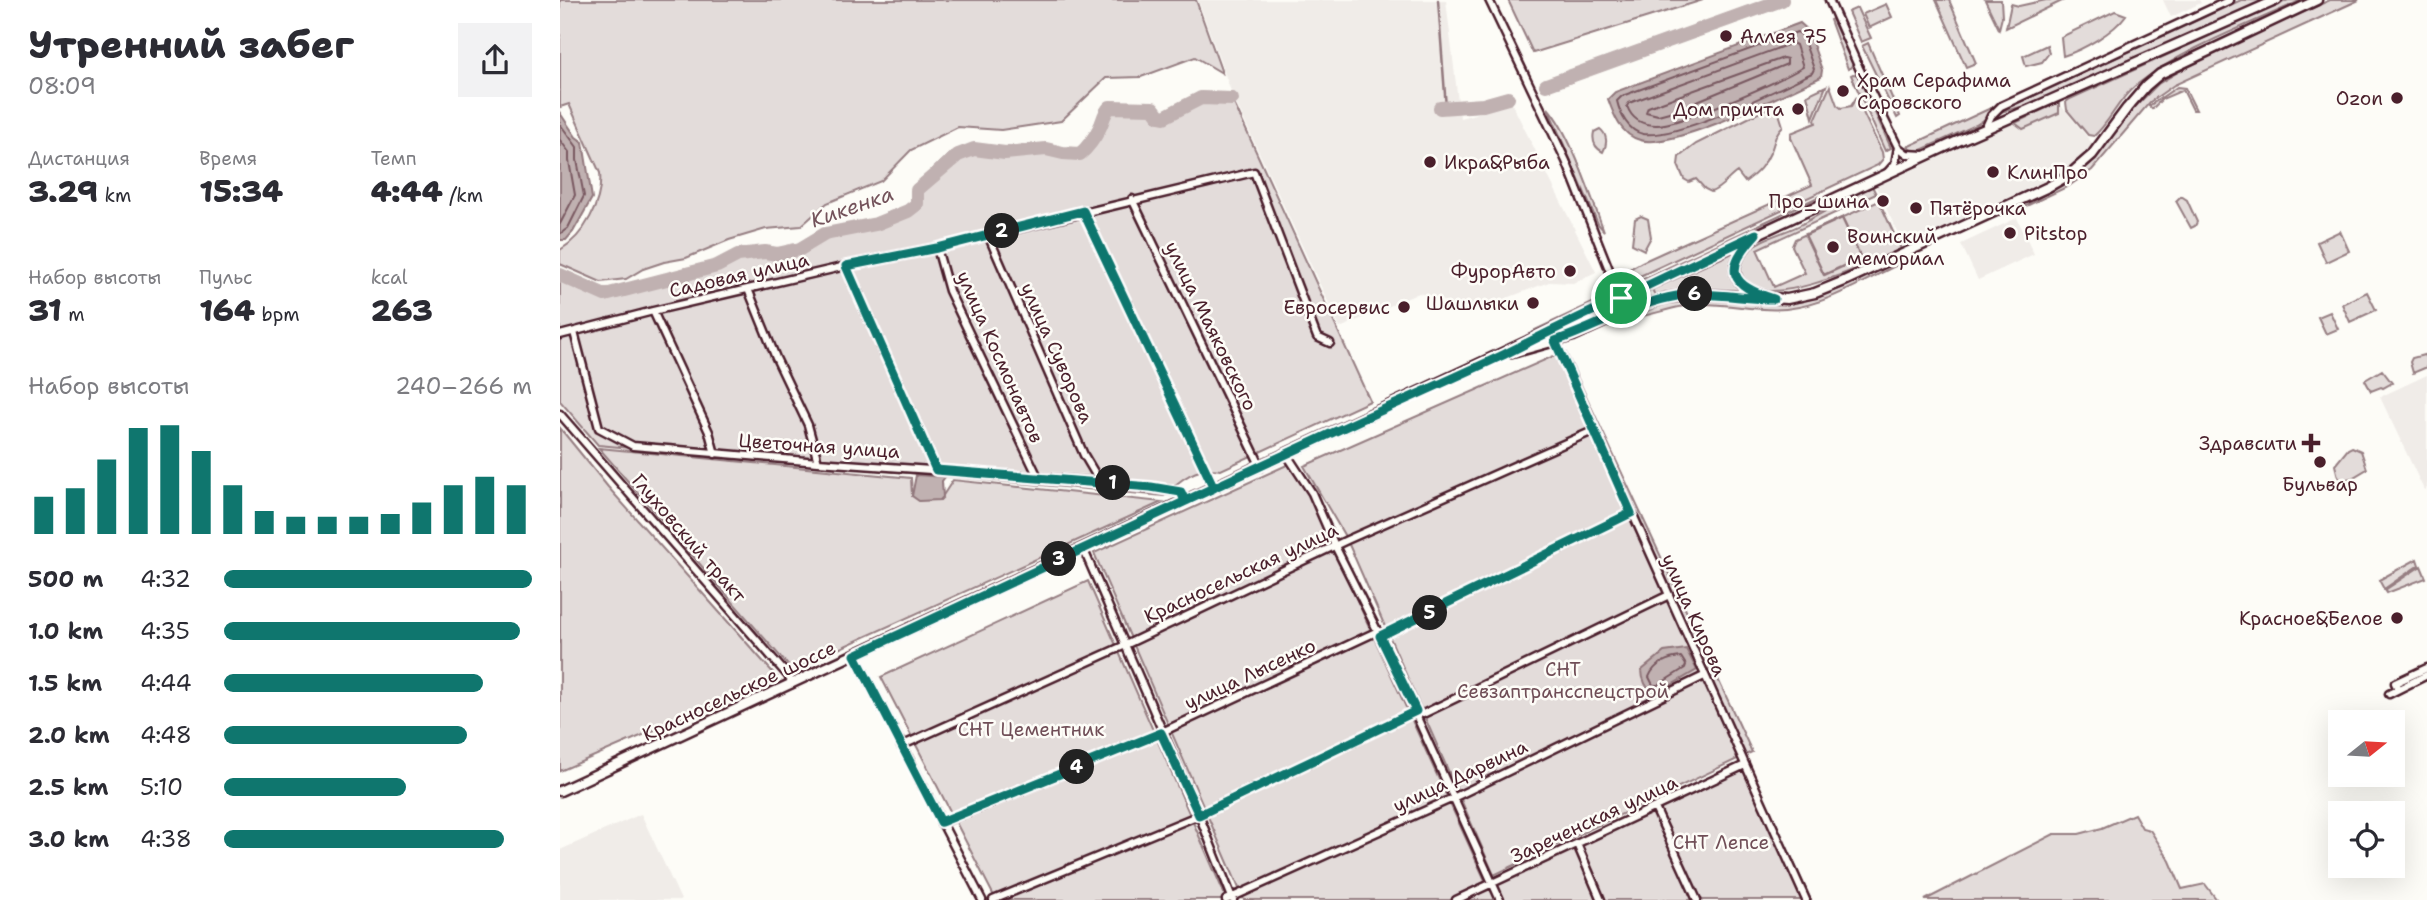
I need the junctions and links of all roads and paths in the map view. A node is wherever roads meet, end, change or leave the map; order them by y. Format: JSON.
{"nodes":[{"id":1,"x":1489,"y":0,"type":"edge"},
{"id":2,"x":1829,"y":0,"type":"edge"},
{"id":3,"x":2230,"y":0,"type":"edge"},
{"id":4,"x":2277,"y":0,"type":"edge"},
{"id":5,"x":2317,"y":0,"type":"edge"},
{"id":6,"x":1985,"y":129,"type":"junction"},
{"id":7,"x":1898,"y":147,"type":"junction"},
{"id":8,"x":1928,"y":155,"type":"junction"},
{"id":9,"x":1886,"y":175,"type":"junction"},
{"id":10,"x":1132,"y":199,"type":"junction"},
{"id":11,"x":1083,"y":211,"type":"junction"},
{"id":12,"x":1756,"y":234,"type":"junction"},
{"id":13,"x":988,"y":235,"type":"junction"},
{"id":14,"x":937,"y":248,"type":"junction"},
{"id":15,"x":846,"y":266,"type":"junction"},
{"id":16,"x":748,"y":289,"type":"junction"},
{"id":17,"x":1621,"y":298,"type":"junction"},
{"id":18,"x":1774,"y":299,"type":"junction"},
{"id":19,"x":653,"y":311,"type":"junction"},
{"id":20,"x":1626,"y":312,"type":"junction"},
{"id":21,"x":574,"y":332,"type":"junction"},
{"id":22,"x":560,"y":335,"type":"edge"},
{"id":23,"x":1555,"y":341,"type":"junction"},
{"id":24,"x":1329,"y":343,"type":"dead end"},
{"id":25,"x":1502,"y":355,"type":"junction"},
{"id":26,"x":560,"y":414,"type":"edge"},
{"id":27,"x":1595,"y":430,"type":"junction"},
{"id":28,"x":715,"y":454,"type":"junction"},
{"id":29,"x":1287,"y":455,"type":"junction"},
{"id":30,"x":818,"y":462,"type":"junction"},
{"id":31,"x":1261,"y":467,"type":"junction"},
{"id":32,"x":936,"y":470,"type":"junction"},
{"id":33,"x":1038,"y":477,"type":"junction"},
{"id":34,"x":1100,"y":482,"type":"junction"},
{"id":35,"x":1214,"y":488,"type":"junction"},
{"id":36,"x":1185,"y":501,"type":"junction"},
{"id":37,"x":1631,"y":513,"type":"junction"},
{"id":38,"x":1335,"y":546,"type":"junction"},
{"id":39,"x":1083,"y":548,"type":"junction"},
{"id":40,"x":1670,"y":595,"type":"junction"},
{"id":41,"x":1379,"y":634,"type":"junction"},
{"id":42,"x":1124,"y":646,"type":"junction"},
{"id":43,"x":855,"y":655,"type":"junction"},
{"id":44,"x":2427,"y":668,"type":"edge"},
{"id":45,"x":2427,"y":675,"type":"edge"},
{"id":46,"x":1704,"y":676,"type":"junction"},
{"id":47,"x":792,"y":684,"type":"junction"},
{"id":48,"x":2396,"y":686,"type":"junction"},
{"id":49,"x":2389,"y":694,"type":"dead end"},
{"id":50,"x":1416,"y":711,"type":"junction"},
{"id":51,"x":1161,"y":733,"type":"junction"},
{"id":52,"x":901,"y":746,"type":"junction"},
{"id":53,"x":1745,"y":765,"type":"junction"},
{"id":54,"x":560,"y":791,"type":"edge"},
{"id":55,"x":1453,"y":798,"type":"junction"},
{"id":56,"x":1655,"y":808,"type":"junction"},
{"id":57,"x":1199,"y":815,"type":"junction"},
{"id":58,"x":941,"y":822,"type":"junction"},
{"id":59,"x":1577,"y":844,"type":"junction"},
{"id":60,"x":1493,"y":883,"type":"junction"},
{"id":61,"x":1231,"y":899,"type":"edge"},
{"id":62,"x":982,"y":900,"type":"edge"},
{"id":63,"x":993,"y":900,"type":"edge"},
{"id":64,"x":1456,"y":900,"type":"edge"},
{"id":65,"x":1500,"y":900,"type":"edge"},
{"id":66,"x":1601,"y":900,"type":"edge"},
{"id":67,"x":1697,"y":900,"type":"edge"},
{"id":68,"x":1806,"y":900,"type":"edge"}],
"edges":[{"from":1,"to":17,"type":"street"},
{"from":2,"to":7,"type":"street"},
{"from":3,"to":6,"type":"street"},
{"from":4,"to":6,"type":"main road","name":"Красносельское шоссе"},
{"from":5,"to":18,"type":"main road","name":"Красносельское шоссе"},
{"from":6,"to":8,"type":"main road","name":"Красносельское шоссе"},
{"from":7,"to":8,"type":"street"},
{"from":7,"to":9,"type":"street"},
{"from":8,"to":9,"type":"main road","name":"Красносельское шоссе"},
{"from":9,"to":12,"type":"main road","name":"Красносельское шоссе"},
{"from":10,"to":11,"type":"street","name":"Садовая улица"},
{"from":10,"to":24,"type":"street","name":"Садовая улица"},
{"from":10,"to":31,"type":"street","name":"улица Маяковского"},
{"from":11,"to":13,"type":"street","name":"Садовая улица"},
{"from":11,"to":35,"type":"street"},
{"from":12,"to":17,"type":"main road","name":"Красносельское шоссе"},
{"from":12,"to":18,"type":"main road"},
{"from":13,"to":14,"type":"street","name":"Садовая улица"},
{"from":13,"to":34,"type":"street","name":"улица Суворова"},
{"from":14,"to":15,"type":"street","name":"Садовая улица"},
{"from":14,"to":33,"type":"street","name":"улица Космонавтов"},
{"from":15,"to":16,"type":"street","name":"Садовая улица"},
{"from":15,"to":32,"type":"street"},
{"from":16,"to":19,"type":"street","name":"Садовая улица"},
{"from":16,"to":30,"type":"street"},
{"from":17,"to":20,"type":"street"},
{"from":17,"to":25,"type":"main road","name":"Красносельское шоссе"},
{"from":18,"to":20,"type":"main road","name":"Красносельское шоссе"},
{"from":19,"to":21,"type":"street","name":"Садовая улица"},
{"from":19,"to":28,"type":"street"},
{"from":20,"to":23,"type":"main road","name":"Красносельское шоссе"},
{"from":21,"to":22,"type":"street","name":"Садовая улица"},
{"from":21,"to":28,"type":"street","name":"Цветочная улица"},
{"from":23,"to":25,"type":"main road","name":"Красносельское шоссе"},
{"from":23,"to":27,"type":"street","name":"улица Кирова"},
{"from":25,"to":29,"type":"main road","name":"Красносельское шоссе"},
{"from":26,"to":47,"type":"street","name":"Глуховский тракт"},
{"from":27,"to":37,"type":"street","name":"улица Кирова"},
{"from":27,"to":38,"type":"street","name":"Красносельская улица"},
{"from":28,"to":30,"type":"street","name":"Цветочная улица"},
{"from":29,"to":31,"type":"main road","name":"Красносельское шоссе"},
{"from":29,"to":38,"type":"street"},
{"from":30,"to":32,"type":"street","name":"Цветочная улица"},
{"from":31,"to":35,"type":"main road","name":"Красносельское шоссе"},
{"from":32,"to":33,"type":"street","name":"Цветочная улица"},
{"from":33,"to":34,"type":"street","name":"Цветочная улица"},
{"from":34,"to":36,"type":"street","name":"Цветочная улица"},
{"from":35,"to":36,"type":"main road","name":"Красносельское шоссе"},
{"from":36,"to":39,"type":"main road","name":"Красносельское шоссе"},
{"from":37,"to":40,"type":"street","name":"улица Кирова"},
{"from":37,"to":41,"type":"street","name":"улица Лысенко"},
{"from":38,"to":41,"type":"street"},
{"from":38,"to":42,"type":"street","name":"Красносельская улица"},
{"from":39,"to":42,"type":"street"},
{"from":39,"to":43,"type":"main road","name":"Красносельское шоссе"},
{"from":40,"to":46,"type":"street","name":"улица Кирова"},
{"from":40,"to":50,"type":"street"},
{"from":41,"to":50,"type":"street"},
{"from":41,"to":51,"type":"street","name":"улица Лысенко"},
{"from":42,"to":51,"type":"street"},
{"from":42,"to":52,"type":"street","name":"Красносельская улица"},
{"from":43,"to":47,"type":"main road","name":"Красносельское шоссе"},
{"from":43,"to":52,"type":"street"},
{"from":44,"to":48,"type":"street"},
{"from":45,"to":48,"type":"street"},
{"from":46,"to":53,"type":"street","name":"улица Кирова"},
{"from":46,"to":55,"type":"street","name":"улица Дарвина"},
{"from":47,"to":54,"type":"main road","name":"Красносельское шоссе"},
{"from":48,"to":49,"type":"street"},
{"from":50,"to":55,"type":"street"},
{"from":50,"to":57,"type":"street"},
{"from":51,"to":57,"type":"street"},
{"from":51,"to":58,"type":"street","name":"улица Лысенко"},
{"from":52,"to":58,"type":"street"},
{"from":53,"to":56,"type":"street","name":"Зареченская улица"},
{"from":53,"to":68,"type":"street","name":"улица Кирова"},
{"from":55,"to":60,"type":"street"},
{"from":55,"to":61,"type":"street","name":"улица Дарвина"},
{"from":56,"to":59,"type":"street","name":"Зареченская улица"},
{"from":56,"to":67,"type":"street"},
{"from":57,"to":61,"type":"street"},
{"from":57,"to":63,"type":"street"},
{"from":58,"to":62,"type":"street"},
{"from":59,"to":60,"type":"street","name":"Зареченская улица"},
{"from":59,"to":66,"type":"street"},
{"from":60,"to":64,"type":"street","name":"Зареченская улица"},
{"from":60,"to":65,"type":"street"}]}
